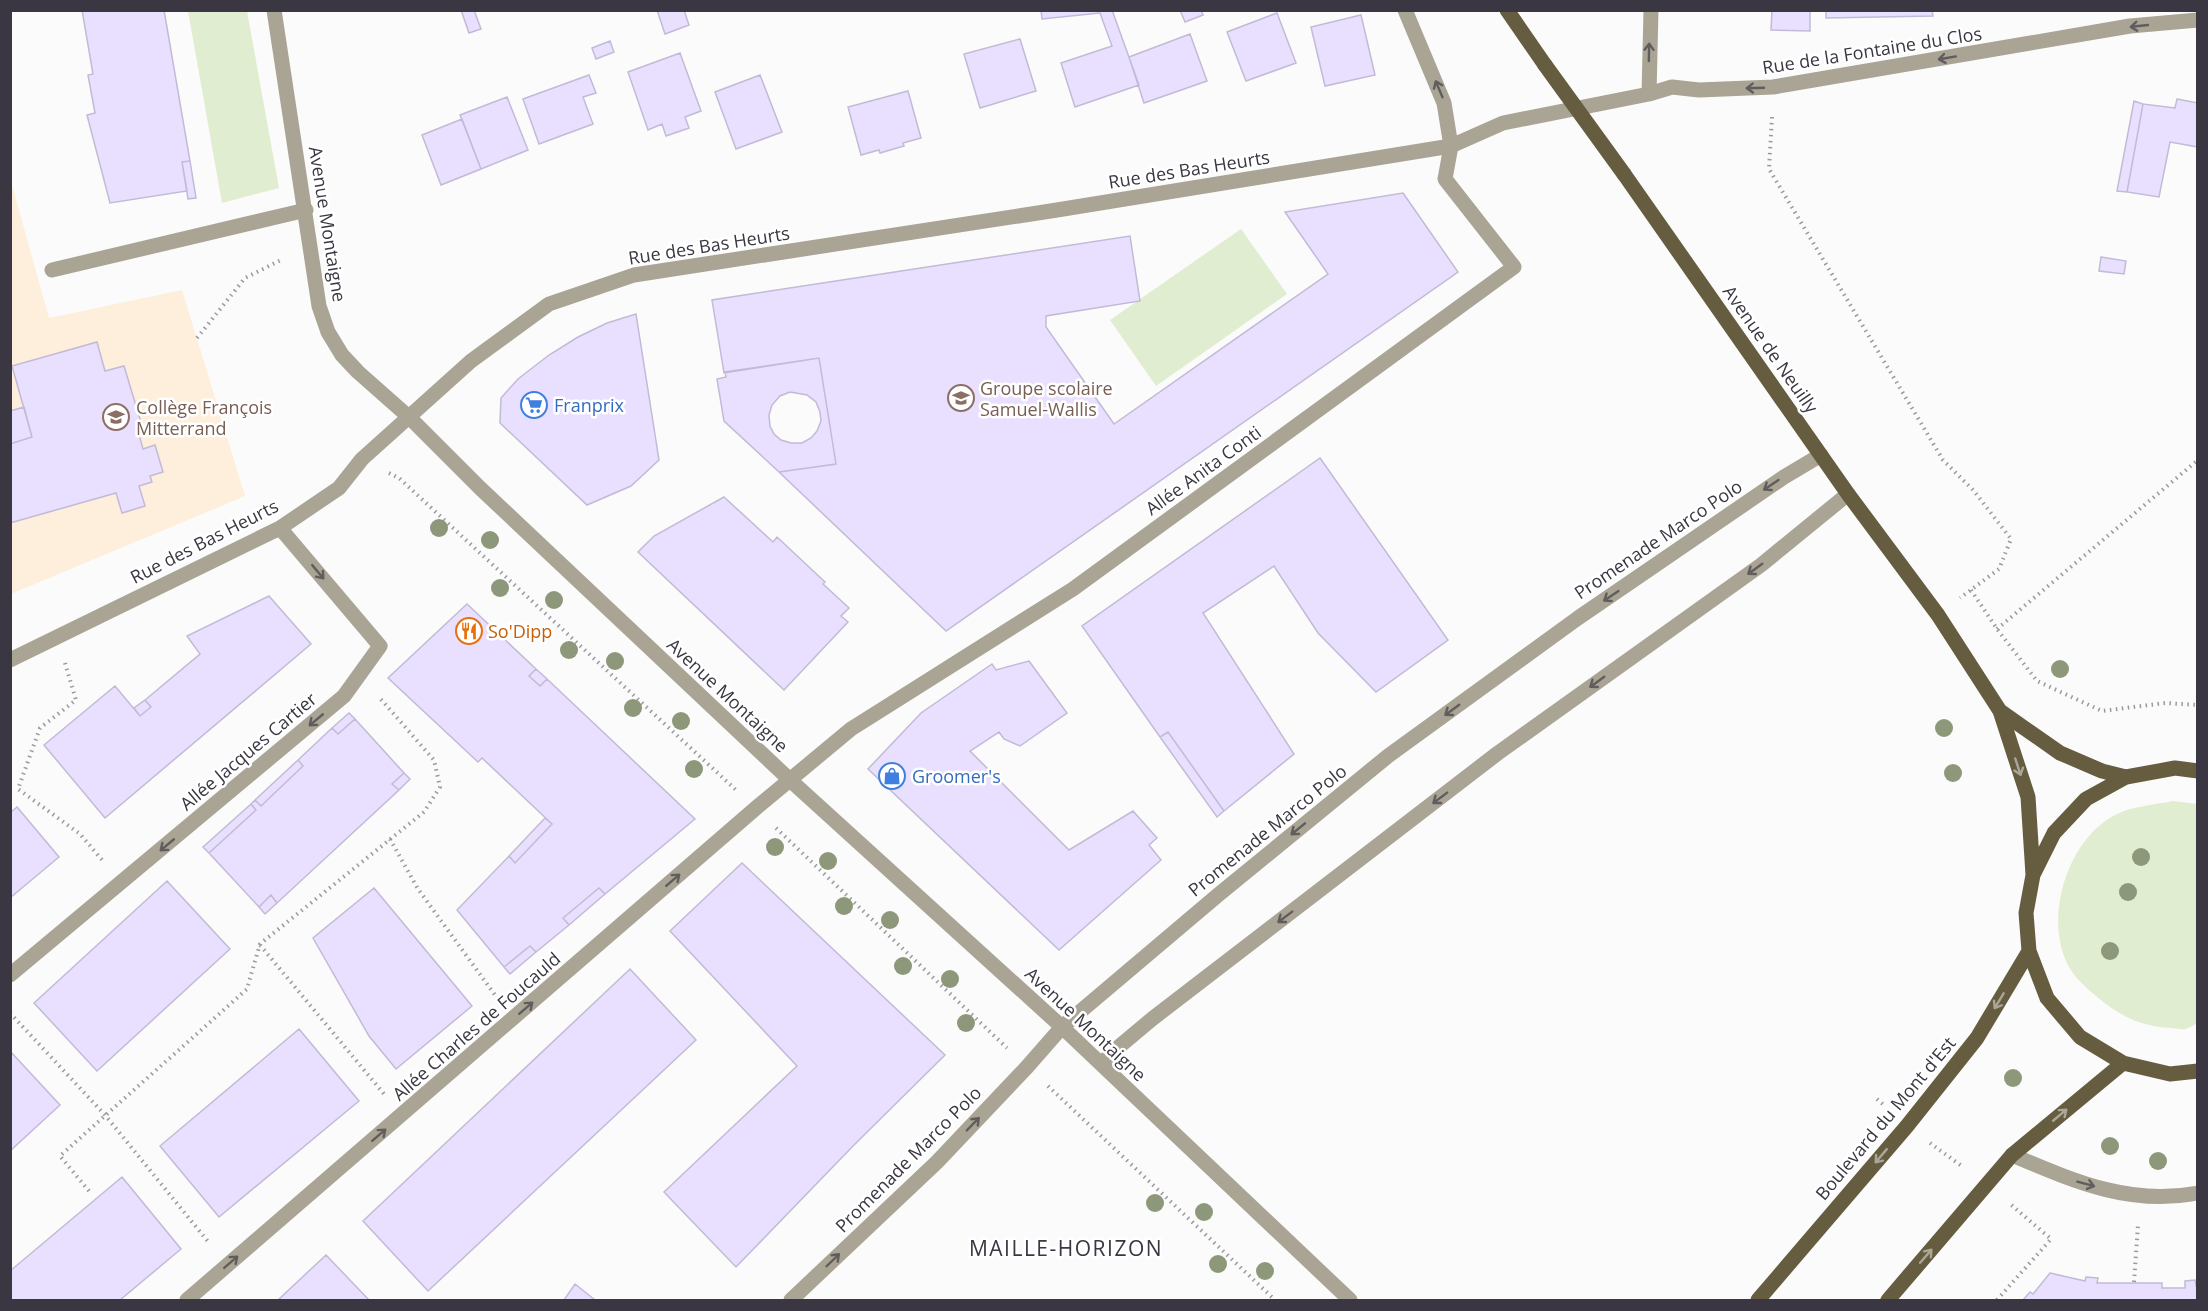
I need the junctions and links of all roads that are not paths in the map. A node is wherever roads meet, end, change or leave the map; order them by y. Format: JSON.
{"nodes":[{"id":1,"x":274,"y":10,"type":"edge"},
{"id":2,"x":1405,"y":10,"type":"edge"},
{"id":3,"x":1508,"y":10,"type":"edge"},
{"id":4,"x":1651,"y":10,"type":"edge"},
{"id":5,"x":2198,"y":20,"type":"edge"},
{"id":6,"x":1648,"y":94,"type":"junction"},
{"id":7,"x":1452,"y":146,"type":"junction"},
{"id":8,"x":306,"y":210,"type":"junction"},
{"id":9,"x":52,"y":270,"type":"dead end"},
{"id":10,"x":410,"y":418,"type":"junction"},
{"id":11,"x":1821,"y":455,"type":"junction"},
{"id":12,"x":1848,"y":494,"type":"junction"},
{"id":13,"x":280,"y":528,"type":"junction"},
{"id":14,"x":10,"y":660,"type":"edge"},
{"id":15,"x":2000,"y":711,"type":"junction"},
{"id":16,"x":2198,"y":771,"type":"edge"},
{"id":17,"x":2127,"y":777,"type":"junction"},
{"id":18,"x":790,"y":780,"type":"junction"},
{"id":19,"x":2033,"y":875,"type":"junction"},
{"id":20,"x":2029,"y":951,"type":"junction"},
{"id":21,"x":10,"y":975,"type":"edge"},
{"id":22,"x":1062,"y":1027,"type":"junction"},
{"id":23,"x":2123,"y":1063,"type":"junction"},
{"id":24,"x":1101,"y":1064,"type":"junction"},
{"id":25,"x":2198,"y":1071,"type":"edge"},
{"id":26,"x":2012,"y":1155,"type":"junction"},
{"id":27,"x":2198,"y":1193,"type":"edge"},
{"id":28,"x":187,"y":1300,"type":"edge"},
{"id":29,"x":791,"y":1300,"type":"edge"},
{"id":30,"x":1350,"y":1300,"type":"edge"},
{"id":31,"x":1758,"y":1300,"type":"edge"},
{"id":32,"x":1888,"y":1300,"type":"edge"}],
"edges":[{"from":1,"to":8,"type":"street","name":"Avenue Montaigne"},
{"from":7,"to":2,"type":"street","one_way":true},
{"from":3,"to":11,"type":"main road","name":"Avenue de Neuilly","bridge":true},
{"from":6,"to":4,"type":"street","one_way":true},
{"from":5,"to":6,"type":"street","name":"Rue de la Fontaine du Clos","one_way":true},
{"from":6,"to":7,"type":"street","name":"Rue de la Fontaine du Clos"},
{"from":7,"to":10,"type":"street","name":"Rue des Bas Heurts"},
{"from":7,"to":18,"type":"street","name":"Allée Anita Conti"},
{"from":8,"to":9,"type":"street"},
{"from":8,"to":10,"type":"street","name":"Avenue Montaigne"},
{"from":10,"to":13,"type":"street","name":"Rue des Bas Heurts"},
{"from":10,"to":18,"type":"street","name":"Avenue Montaigne"},
{"from":11,"to":12,"type":"main road","name":"Avenue de Neuilly"},
{"from":11,"to":22,"type":"street","name":"Promenade Marco Polo","one_way":true},
{"from":12,"to":15,"type":"main road","name":"Avenue de Neuilly"},
{"from":12,"to":24,"type":"street","one_way":true},
{"from":13,"to":14,"type":"street","name":"Rue des Bas Heurts"},
{"from":13,"to":21,"type":"street","name":"Allée Jacques Cartier","one_way":true},
{"from":15,"to":17,"type":"main road","name":"Avenue de Neuilly"},
{"from":15,"to":19,"type":"main road","name":"Avenue de Neuilly","one_way":true},
{"from":16,"to":17,"type":"main road"},
{"from":17,"to":19,"type":"main road"},
{"from":18,"to":22,"type":"street","name":"Avenue Montaigne"},
{"from":28,"to":18,"type":"street","name":"Allée Charles de Foucauld","one_way":true},
{"from":19,"to":20,"type":"main road"},
{"from":20,"to":23,"type":"main road"},
{"from":20,"to":31,"type":"main road","name":"Boulevard du Mont d'Est","one_way":true},
{"from":22,"to":24,"type":"street","name":"Avenue Montaigne"},
{"from":29,"to":22,"type":"street","name":"Promenade Marco Polo","one_way":true},
{"from":23,"to":25,"type":"main road"},
{"from":26,"to":23,"type":"main road","one_way":true},
{"from":24,"to":30,"type":"street","name":"Avenue Montaigne"},
{"from":26,"to":27,"type":"street","one_way":true},
{"from":32,"to":26,"type":"main road","one_way":true}]}
